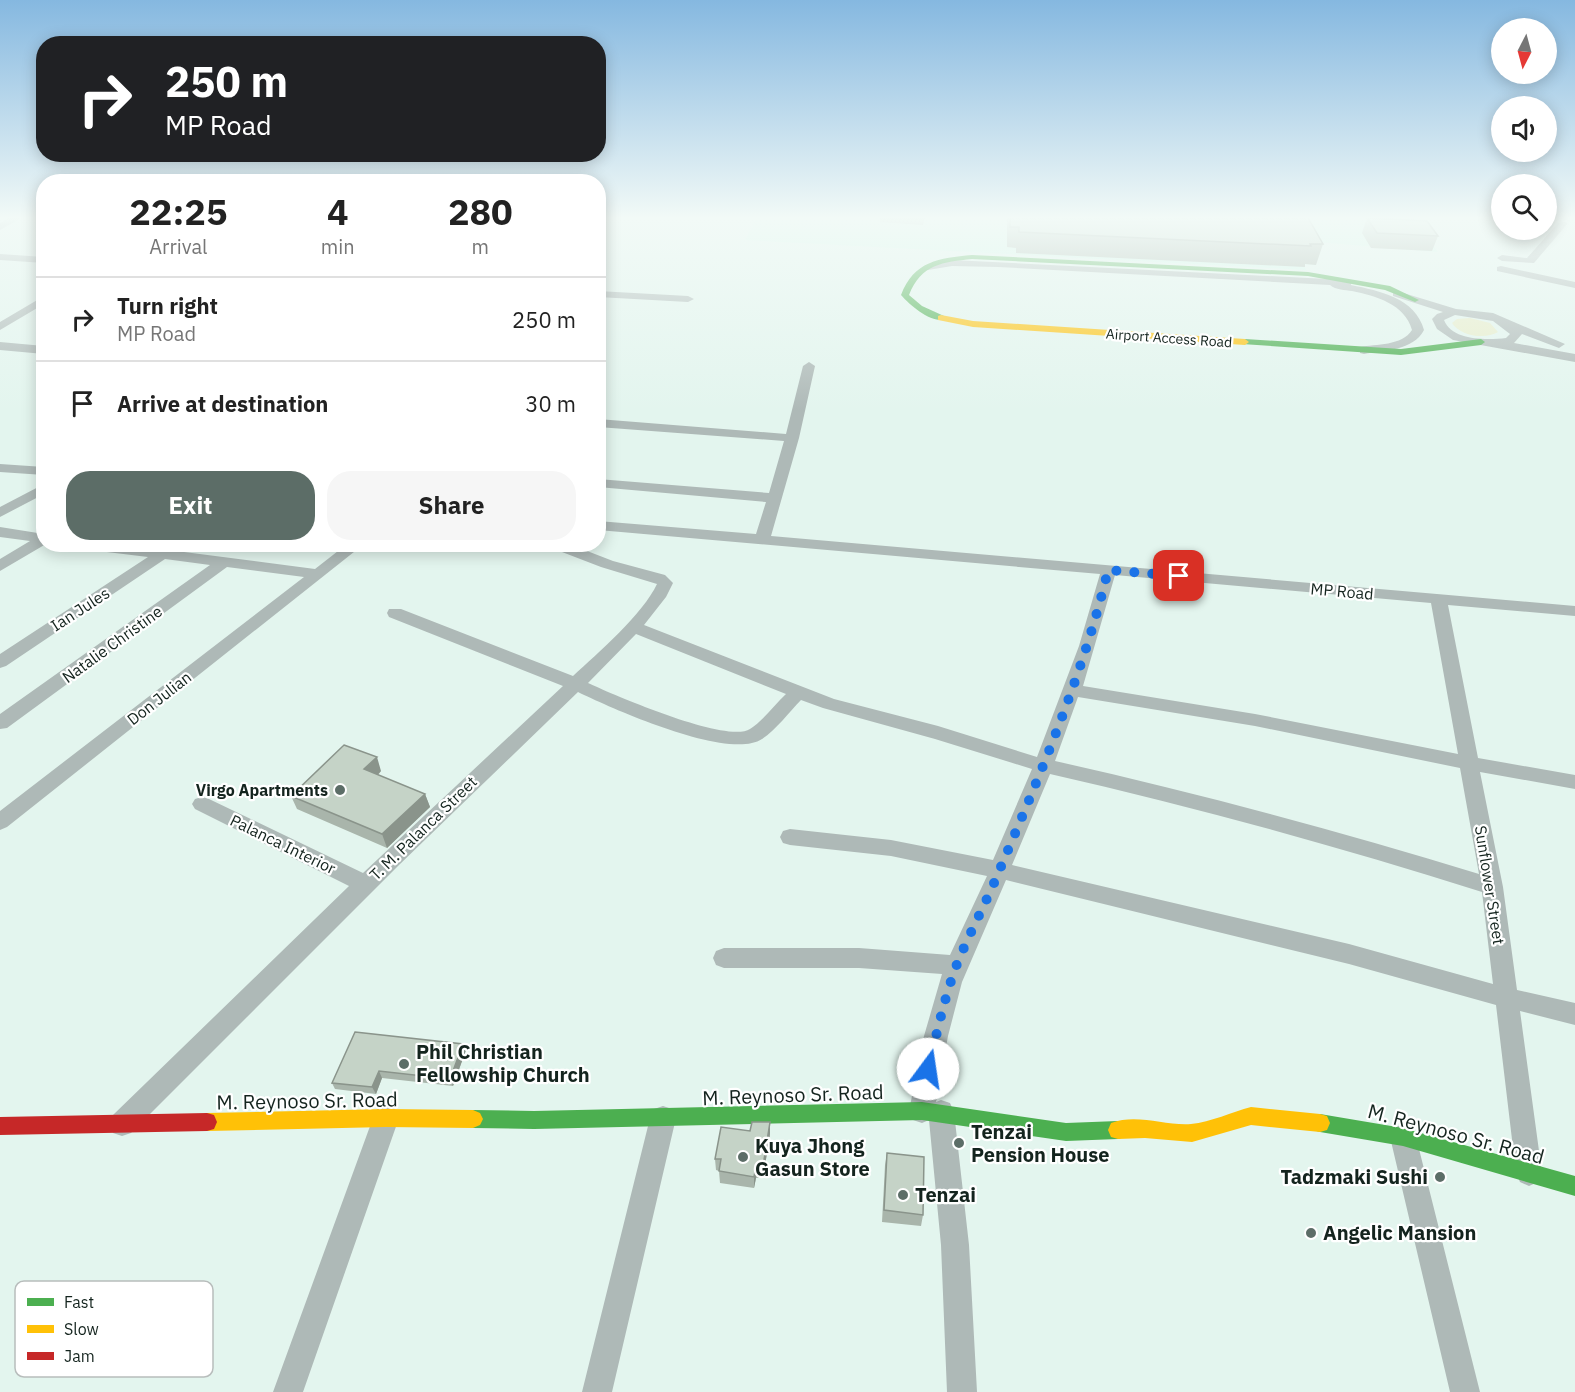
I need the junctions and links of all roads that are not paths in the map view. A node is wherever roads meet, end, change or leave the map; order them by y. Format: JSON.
{"nodes":[{"id":1,"x":909,"y":281,"type":"edge"},
{"id":2,"x":1316,"y":281,"type":"joint"},
{"id":3,"x":1353,"y":281,"type":"edge"},
{"id":4,"x":606,"y":294,"type":"edge"},
{"id":5,"x":688,"y":299,"type":"dead end"},
{"id":6,"x":1415,"y":300,"type":"junction"},
{"id":7,"x":36,"y":304,"type":"edge"},
{"id":8,"x":1455,"y":312,"type":"junction"},
{"id":9,"x":1509,"y":326,"type":"junction"},
{"id":10,"x":0,"y":327,"type":"edge"},
{"id":11,"x":1486,"y":343,"type":"junction"},
{"id":12,"x":0,"y":346,"type":"edge"},
{"id":13,"x":36,"y":349,"type":"edge"},
{"id":14,"x":1575,"y":349,"type":"edge"},
{"id":15,"x":1364,"y":350,"type":"junction"},
{"id":16,"x":1575,"y":358,"type":"edge"},
{"id":17,"x":809,"y":366,"type":"dead end"},
{"id":18,"x":606,"y":424,"type":"edge"},
{"id":19,"x":792,"y":438,"type":"junction"},
{"id":20,"x":0,"y":468,"type":"edge"},
{"id":21,"x":36,"y":470,"type":"edge"},
{"id":22,"x":606,"y":484,"type":"edge"},
{"id":23,"x":36,"y":493,"type":"edge"},
{"id":24,"x":773,"y":498,"type":"junction"},
{"id":25,"x":0,"y":513,"type":"edge"},
{"id":26,"x":606,"y":526,"type":"edge"},
{"id":27,"x":0,"y":532,"type":"edge"},
{"id":28,"x":36,"y":538,"type":"edge"},
{"id":29,"x":762,"y":540,"type":"junction"},
{"id":30,"x":36,"y":544,"type":"edge"},
{"id":31,"x":134,"y":552,"type":"edge"},
{"id":32,"x":346,"y":552,"type":"edge"},
{"id":33,"x":574,"y":552,"type":"edge"},
{"id":34,"x":160,"y":556,"type":"junction"},
{"id":35,"x":223,"y":563,"type":"junction"},
{"id":36,"x":0,"y":566,"type":"edge"},
{"id":37,"x":1108,"y":570,"type":"junction"},
{"id":38,"x":317,"y":574,"type":"junction"},
{"id":39,"x":1439,"y":600,"type":"junction"},
{"id":40,"x":1575,"y":610,"type":"edge"},
{"id":41,"x":395,"y":613,"type":"dead end"},
{"id":42,"x":632,"y":626,"type":"junction"},
{"id":43,"x":0,"y":662,"type":"edge"},
{"id":44,"x":576,"y":684,"type":"junction"},
{"id":45,"x":1072,"y":690,"type":"junction"},
{"id":46,"x":798,"y":692,"type":"junction"},
{"id":47,"x":0,"y":723,"type":"edge"},
{"id":48,"x":1468,"y":763,"type":"junction"},
{"id":49,"x":1042,"y":765,"type":"junction"},
{"id":50,"x":1575,"y":782,"type":"edge"},
{"id":51,"x":202,"y":804,"type":"dead end"},
{"id":52,"x":0,"y":822,"type":"edge"},
{"id":53,"x":790,"y":837,"type":"dead end"},
{"id":54,"x":1000,"y":870,"type":"junction"},
{"id":55,"x":365,"y":885,"type":"junction"},
{"id":56,"x":1492,"y":887,"type":"junction"},
{"id":57,"x":724,"y":958,"type":"dead end"},
{"id":58,"x":957,"y":965,"type":"junction"},
{"id":59,"x":1507,"y":998,"type":"junction"},
{"id":60,"x":1575,"y":1014,"type":"edge"},
{"id":61,"x":932,"y":1111,"type":"junction"},
{"id":62,"x":386,"y":1118,"type":"junction"},
{"id":63,"x":663,"y":1118,"type":"junction"},
{"id":64,"x":121,"y":1125,"type":"junction"},
{"id":65,"x":0,"y":1126,"type":"edge"},
{"id":66,"x":1403,"y":1137,"type":"junction"},
{"id":67,"x":1529,"y":1173,"type":"junction"},
{"id":68,"x":1575,"y":1186,"type":"edge"},
{"id":69,"x":288,"y":1392,"type":"edge"},
{"id":70,"x":597,"y":1392,"type":"edge"},
{"id":71,"x":962,"y":1392,"type":"edge"},
{"id":72,"x":1465,"y":1392,"type":"edge"}],
"edges":[{"from":1,"to":15,"type":"street","name":"Airport Access Road"},
{"from":2,"to":6,"type":"street","name":"Airport Access Road"},
{"from":2,"to":15,"type":"street"},
{"from":3,"to":6,"type":"street","name":"Airport Access Road"},
{"from":4,"to":5,"type":"street"},
{"from":6,"to":8,"type":"street","name":"Airport Access Road"},
{"from":7,"to":10,"type":"street"},
{"from":8,"to":9,"type":"street","name":"Airport Access Road"},
{"from":8,"to":11,"type":"street"},
{"from":9,"to":11,"type":"street"},
{"from":9,"to":14,"type":"street"},
{"from":11,"to":15,"type":"street","name":"Airport Access Road"},
{"from":11,"to":16,"type":"street","name":"Airport Access Road"},
{"from":12,"to":13,"type":"street"},
{"from":17,"to":19,"type":"street"},
{"from":18,"to":19,"type":"street"},
{"from":19,"to":24,"type":"street"},
{"from":20,"to":21,"type":"street"},
{"from":22,"to":24,"type":"street"},
{"from":23,"to":25,"type":"street"},
{"from":24,"to":29,"type":"street"},
{"from":26,"to":29,"type":"street","name":"MP Road"},
{"from":27,"to":28,"type":"street"},
{"from":29,"to":37,"type":"street","name":"MP Road"},
{"from":30,"to":36,"type":"street"},
{"from":31,"to":34,"type":"street"},
{"from":32,"to":38,"type":"street","name":"Don Julian"},
{"from":33,"to":42,"type":"street","name":"T. M. Palanca Street"},
{"from":34,"to":35,"type":"street"},
{"from":34,"to":43,"type":"street","name":"Ian Jules"},
{"from":35,"to":38,"type":"street"},
{"from":35,"to":47,"type":"street","name":"Natalie Christine"},
{"from":37,"to":39,"type":"street","name":"MP Road"},
{"from":37,"to":45,"type":"street"},
{"from":38,"to":52,"type":"street","name":"Don Julian"},
{"from":39,"to":40,"type":"street","name":"MP Road"},
{"from":39,"to":48,"type":"street","name":"Sunflower Street"},
{"from":41,"to":44,"type":"street"},
{"from":42,"to":44,"type":"street","name":"T. M. Palanca Street"},
{"from":42,"to":46,"type":"street"},
{"from":44,"to":46,"type":"street"},
{"from":44,"to":55,"type":"street","name":"T. M. Palanca Street"},
{"from":45,"to":48,"type":"street"},
{"from":45,"to":49,"type":"street"},
{"from":46,"to":49,"type":"street"},
{"from":48,"to":50,"type":"street"},
{"from":48,"to":56,"type":"street","name":"Sunflower Street"},
{"from":49,"to":54,"type":"street"},
{"from":49,"to":56,"type":"street"},
{"from":51,"to":55,"type":"street","name":"Palanca Interior"},
{"from":53,"to":54,"type":"street"},
{"from":54,"to":58,"type":"street"},
{"from":54,"to":59,"type":"street"},
{"from":55,"to":64,"type":"street","name":"T. M. Palanca Street"},
{"from":56,"to":59,"type":"street","name":"Sunflower Street"},
{"from":57,"to":58,"type":"street"},
{"from":58,"to":61,"type":"street"},
{"from":59,"to":60,"type":"street"},
{"from":59,"to":67,"type":"street","name":"Sunflower Street"},
{"from":61,"to":63,"type":"street","name":"M. Reynoso Sr. Road"},
{"from":61,"to":66,"type":"street","name":"M. Reynoso Sr. Road"},
{"from":61,"to":71,"type":"street"},
{"from":62,"to":63,"type":"street","name":"M. Reynoso Sr. Road"},
{"from":62,"to":64,"type":"street","name":"M. Reynoso Sr. Road"},
{"from":62,"to":69,"type":"street"},
{"from":63,"to":70,"type":"street"},
{"from":64,"to":65,"type":"street","name":"M. Reynoso Sr. Road"},
{"from":66,"to":67,"type":"street","name":"M. Reynoso Sr. Road"},
{"from":66,"to":72,"type":"street"},
{"from":67,"to":68,"type":"street","name":"M. Reynoso Sr. Road"}]}
